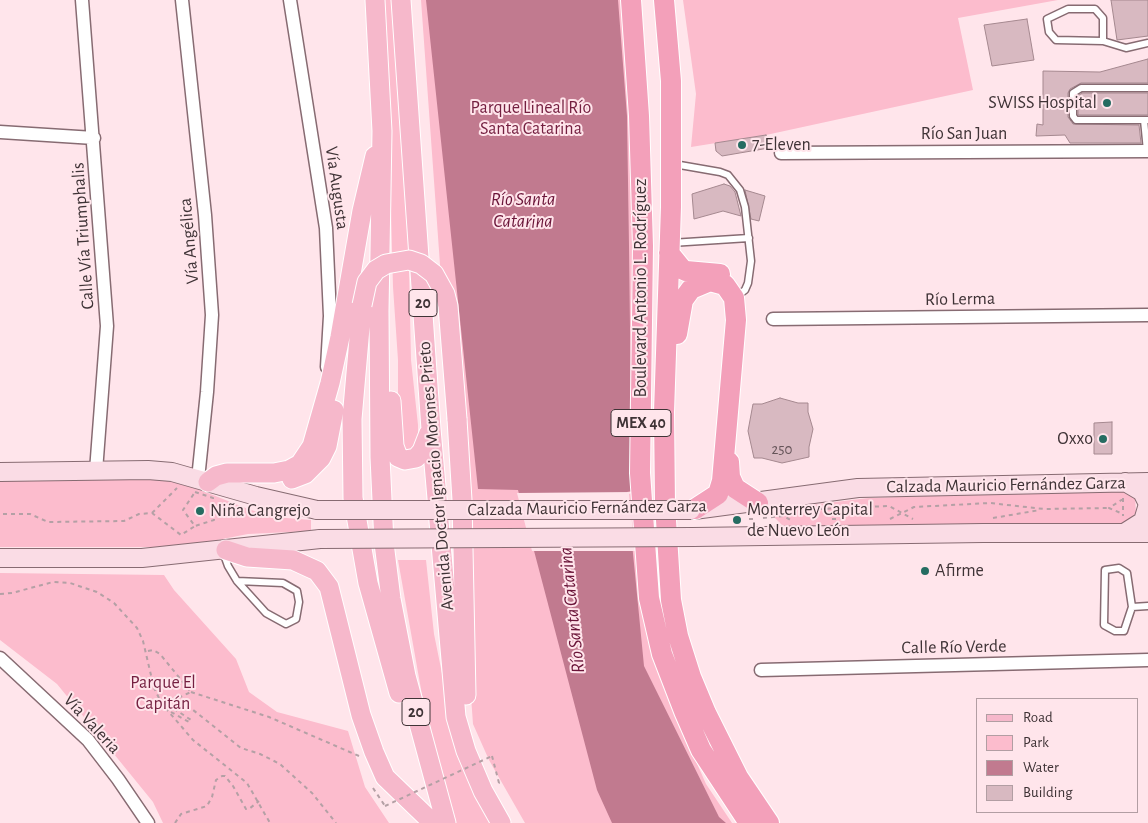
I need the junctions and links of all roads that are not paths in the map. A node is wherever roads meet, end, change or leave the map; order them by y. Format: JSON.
{"nodes":[{"id":1,"x":82,"y":0,"type":"edge"},
{"id":2,"x":182,"y":0,"type":"edge"},
{"id":3,"x":290,"y":0,"type":"edge"},
{"id":4,"x":375,"y":0,"type":"edge"},
{"id":5,"x":401,"y":0,"type":"edge"},
{"id":6,"x":631,"y":0,"type":"edge"},
{"id":7,"x":664,"y":0,"type":"edge"},
{"id":8,"x":1103,"y":41,"type":"junction"},
{"id":9,"x":1148,"y":44,"type":"edge"},
{"id":10,"x":1148,"y":88,"type":"edge"},
{"id":11,"x":1146,"y":120,"type":"edge"},
{"id":12,"x":382,"y":131,"type":"junction"},
{"id":13,"x":0,"y":132,"type":"edge"},
{"id":14,"x":94,"y":138,"type":"junction"},
{"id":15,"x":1147,"y":151,"type":"edge"},
{"id":16,"x":781,"y":153,"type":"dead end"},
{"id":17,"x":671,"y":163,"type":"junction"},
{"id":18,"x":749,"y":238,"type":"junction"},
{"id":19,"x":670,"y":248,"type":"junction"},
{"id":20,"x":738,"y":296,"type":"junction"},
{"id":21,"x":370,"y":308,"type":"junction"},
{"id":22,"x":1148,"y":315,"type":"edge"},
{"id":23,"x":773,"y":319,"type":"dead end"},
{"id":24,"x":330,"y":383,"type":"junction"},
{"id":25,"x":664,"y":412,"type":"junction"},
{"id":26,"x":431,"y":429,"type":"junction"},
{"id":27,"x":96,"y":471,"type":"junction"},
{"id":28,"x":0,"y":472,"type":"edge"},
{"id":29,"x":242,"y":473,"type":"junction"},
{"id":30,"x":1148,"y":482,"type":"edge"},
{"id":31,"x":194,"y":486,"type":"junction"},
{"id":32,"x":1124,"y":491,"type":"junction"},
{"id":33,"x":693,"y":510,"type":"junction"},
{"id":34,"x":754,"y":511,"type":"junction"},
{"id":35,"x":1123,"y":526,"type":"junction"},
{"id":36,"x":1148,"y":533,"type":"edge"},
{"id":37,"x":224,"y":550,"type":"junction"},
{"id":38,"x":0,"y":558,"type":"edge"},
{"id":39,"x":238,"y":581,"type":"junction"},
{"id":40,"x":1148,"y":606,"type":"edge"},
{"id":41,"x":1132,"y":607,"type":"junction"},
{"id":42,"x":0,"y":658,"type":"edge"},
{"id":43,"x":1148,"y":660,"type":"edge"},
{"id":44,"x":761,"y":670,"type":"dead end"},
{"id":45,"x":423,"y":737,"type":"junction"},
{"id":46,"x":466,"y":751,"type":"junction"},
{"id":47,"x":148,"y":823,"type":"edge"},
{"id":48,"x":433,"y":823,"type":"edge"},
{"id":49,"x":446,"y":823,"type":"edge"},
{"id":50,"x":501,"y":823,"type":"edge"},
{"id":51,"x":749,"y":823,"type":"edge"},
{"id":52,"x":769,"y":823,"type":"edge"}],
"edges":[{"from":1,"to":14,"type":"street","name":"Calle Vía Triumphalis"},
{"from":2,"to":31,"type":"street","name":"Vía Angélica"},
{"from":3,"to":24,"type":"street","name":"Vía Augusta"},
{"from":4,"to":12,"type":"main road","number":"20"},
{"from":5,"to":26,"type":"main road","name":"Avenida Doctor Ignacio Morones Prieto","number":"20"},
{"from":6,"to":51,"type":"highway","name":"Boulevard Antonio L. Rodríguez","number":"MEX 40"},
{"from":7,"to":17,"type":"highway","name":"Boulevard Antonio L. Rodríguez","number":"MEX 40"},
{"from":8,"to":8,"type":"lane"},
{"from":8,"to":9,"type":"lane"},
{"from":10,"to":11,"type":"lane"},
{"from":11,"to":15,"type":"lane"},
{"from":12,"to":21,"type":"main road","number":"20"},
{"from":12,"to":24,"type":"main road"},
{"from":13,"to":14,"type":"street"},
{"from":14,"to":27,"type":"street","name":"Calle Vía Triumphalis"},
{"from":15,"to":16,"type":"street","name":"Río San Juan"},
{"from":17,"to":18,"type":"lane"},
{"from":17,"to":19,"type":"highway","name":"Boulevard Antonio L. Rodríguez","number":"MEX 40"},
{"from":18,"to":19,"type":"lane"},
{"from":18,"to":20,"type":"lane"},
{"from":19,"to":20,"type":"highway"},
{"from":19,"to":25,"type":"highway","name":"Boulevard Antonio L. Rodríguez","number":"MEX 40"},
{"from":20,"to":25,"type":"highway"},
{"from":20,"to":33,"type":"highway"},
{"from":20,"to":34,"type":"highway"},
{"from":21,"to":26,"type":"main road"},
{"from":21,"to":29,"type":"main road"},
{"from":21,"to":45,"type":"main road","number":"20"},
{"from":21,"to":45,"type":"main road"},
{"from":21,"to":46,"type":"main road","bridge":true},
{"from":22,"to":23,"type":"street","name":"Río Lerma"},
{"from":24,"to":29,"type":"main road"},
{"from":25,"to":52,"type":"highway","name":"Boulevard Antonio L. Rodríguez","number":"MEX 40"},
{"from":26,"to":46,"type":"main road","name":"Avenida Doctor Ignacio Morones Prieto","number":"20"},
{"from":27,"to":28,"type":"main road","name":"Calzada Mauricio Fernández Garza"},
{"from":27,"to":31,"type":"main road","name":"Calzada Mauricio Fernández Garza"},
{"from":29,"to":31,"type":"main road"},
{"from":30,"to":32,"type":"main road","name":"Calzada Mauricio Fernández Garza"},
{"from":31,"to":33,"type":"main road","name":"Calzada Mauricio Fernández Garza","bridge":true},
{"from":32,"to":34,"type":"main road","name":"Calzada Mauricio Fernández Garza"},
{"from":32,"to":35,"type":"main road"},
{"from":33,"to":34,"type":"main road","name":"Calzada Mauricio Fernández Garza"},
{"from":35,"to":36,"type":"main road","name":"Calzada Mauricio Fernández Garza"},
{"from":35,"to":37,"type":"main road","name":"Calzada Mauricio Fernández Garza","bridge":true},
{"from":37,"to":38,"type":"main road","name":"Calzada Mauricio Fernández Garza"},
{"from":37,"to":39,"type":"lane"},
{"from":37,"to":48,"type":"main road"},
{"from":39,"to":39,"type":"lane"},
{"from":40,"to":41,"type":"lane"},
{"from":41,"to":41,"type":"lane"},
{"from":42,"to":47,"type":"street","name":"Vía Valeria"},
{"from":43,"to":44,"type":"street","name":"Calle Río Verde"},
{"from":45,"to":49,"type":"main road","number":"20"},
{"from":46,"to":50,"type":"main road","name":"Avenida Doctor Ignacio Morones Prieto","number":"20"}]}
